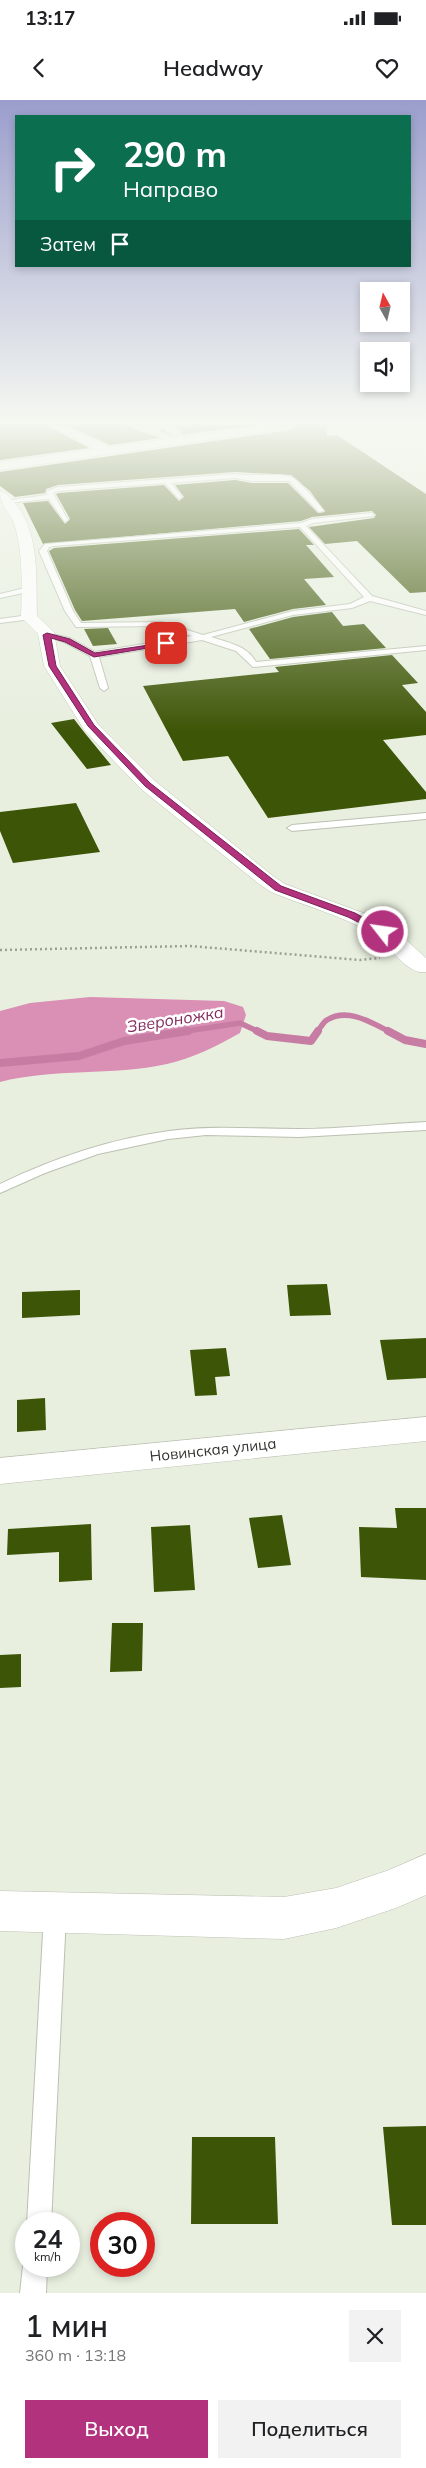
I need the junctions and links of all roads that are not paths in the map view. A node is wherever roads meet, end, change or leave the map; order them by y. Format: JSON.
{"nodes":[{"id":1,"x":22,"y":527,"type":"edge"},
{"id":2,"x":271,"y":527,"type":"edge"},
{"id":3,"x":304,"y":527,"type":"edge"},
{"id":4,"x":29,"y":589,"type":"junction"},
{"id":5,"x":0,"y":596,"type":"edge"},
{"id":6,"x":370,"y":598,"type":"junction"},
{"id":7,"x":426,"y":613,"type":"edge"},
{"id":8,"x":29,"y":616,"type":"junction"},
{"id":9,"x":0,"y":621,"type":"edge"},
{"id":10,"x":47,"y":635,"type":"junction"},
{"id":11,"x":203,"y":637,"type":"junction"},
{"id":12,"x":426,"y":648,"type":"edge"},
{"id":13,"x":94,"y":655,"type":"junction"},
{"id":14,"x":104,"y":688,"type":"dead end"},
{"id":15,"x":426,"y":816,"type":"edge"},
{"id":16,"x":292,"y":828,"type":"dead end"},
{"id":17,"x":418,"y":962,"type":"edge"},
{"id":18,"x":426,"y":1126,"type":"edge"},
{"id":19,"x":0,"y":1189,"type":"edge"},
{"id":20,"x":426,"y":1429,"type":"edge"},
{"id":21,"x":0,"y":1471,"type":"edge"},
{"id":22,"x":426,"y":1874,"type":"edge"},
{"id":23,"x":0,"y":1911,"type":"edge"},
{"id":24,"x":55,"y":1912,"type":"junction"},
{"id":25,"x":39,"y":2212,"type":"edge"},
{"id":26,"x":34,"y":2277,"type":"edge"},
{"id":27,"x":33,"y":2293,"type":"edge"}],
"edges":[{"from":1,"to":4,"type":"street"},
{"from":2,"to":11,"type":"lane"},
{"from":3,"to":6,"type":"lane"},
{"from":4,"to":5,"type":"lane"},
{"from":4,"to":8,"type":"street"},
{"from":6,"to":7,"type":"lane"},
{"from":6,"to":11,"type":"lane"},
{"from":8,"to":9,"type":"lane"},
{"from":8,"to":10,"type":"street"},
{"from":10,"to":13,"type":"lane"},
{"from":10,"to":17,"type":"street"},
{"from":11,"to":12,"type":"lane"},
{"from":11,"to":13,"type":"lane"},
{"from":13,"to":14,"type":"lane"},
{"from":15,"to":16,"type":"lane"},
{"from":18,"to":19,"type":"lane"},
{"from":20,"to":21,"type":"street","name":"Новинская улица"},
{"from":22,"to":24,"type":"street"},
{"from":23,"to":24,"type":"street"},
{"from":24,"to":25,"type":"lane"},
{"from":26,"to":27,"type":"lane"}]}
